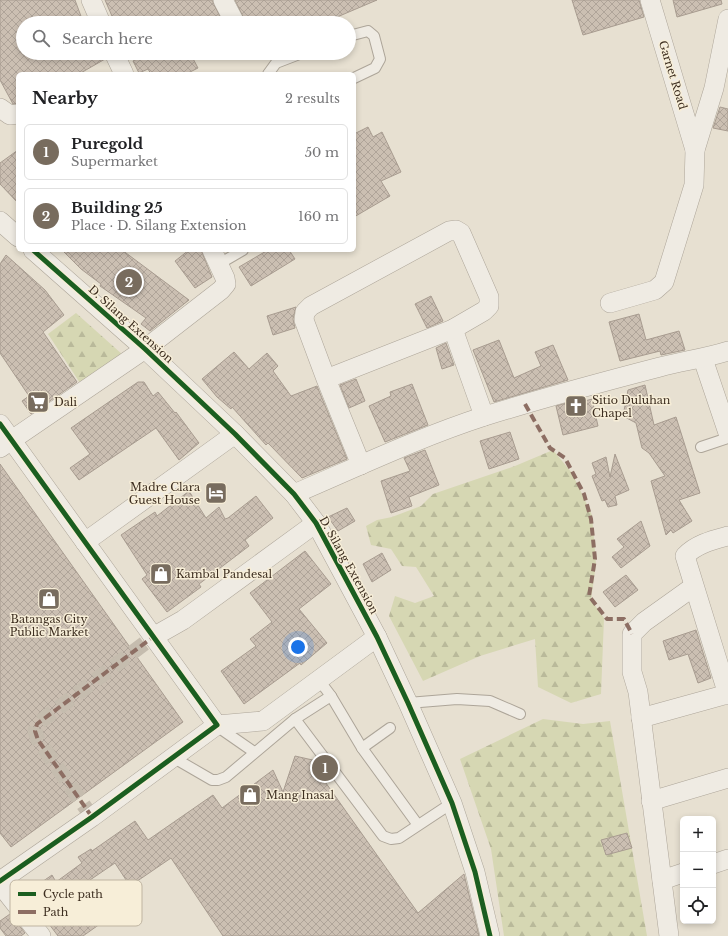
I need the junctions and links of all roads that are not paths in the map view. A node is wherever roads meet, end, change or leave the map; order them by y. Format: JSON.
{"nodes":[{"id":1,"x":91,"y":0,"type":"edge"},
{"id":2,"x":223,"y":0,"type":"edge"},
{"id":3,"x":650,"y":0,"type":"edge"},
{"id":4,"x":98,"y":16,"type":"edge"},
{"id":5,"x":231,"y":16,"type":"edge"},
{"id":6,"x":728,"y":19,"type":"edge"},
{"id":7,"x":356,"y":34,"type":"edge"},
{"id":8,"x":284,"y":60,"type":"edge"},
{"id":9,"x":269,"y":72,"type":"edge"},
{"id":10,"x":356,"y":77,"type":"edge"},
{"id":11,"x":0,"y":108,"type":"edge"},
{"id":12,"x":16,"y":114,"type":"edge"},
{"id":13,"x":695,"y":150,"type":"junction"},
{"id":14,"x":0,"y":221,"type":"edge"},
{"id":15,"x":16,"y":235,"type":"edge"},
{"id":16,"x":35,"y":252,"type":"edge"},
{"id":17,"x":235,"y":252,"type":"edge"},
{"id":18,"x":216,"y":257,"type":"edge"},
{"id":19,"x":610,"y":303,"type":"dead end"},
{"id":20,"x":453,"y":329,"type":"junction"},
{"id":21,"x":145,"y":349,"type":"junction"},
{"id":22,"x":728,"y":351,"type":"edge"},
{"id":23,"x":703,"y":359,"type":"junction"},
{"id":24,"x":326,"y":379,"type":"junction"},
{"id":25,"x":484,"y":416,"type":"junction"},
{"id":26,"x":0,"y":424,"type":"edge"},
{"id":27,"x":235,"y":434,"type":"junction"},
{"id":28,"x":728,"y":434,"type":"edge"},
{"id":29,"x":728,"y":438,"type":"edge"},
{"id":30,"x":5,"y":444,"type":"edge"},
{"id":31,"x":701,"y":447,"type":"dead end"},
{"id":32,"x":361,"y":465,"type":"junction"},
{"id":33,"x":294,"y":494,"type":"junction"},
{"id":34,"x":316,"y":523,"type":"junction"},
{"id":35,"x":728,"y":536,"type":"edge"},
{"id":36,"x":85,"y":542,"type":"junction"},
{"id":37,"x":693,"y":587,"type":"junction"},
{"id":38,"x":153,"y":637,"type":"junction"},
{"id":39,"x":377,"y":637,"type":"junction"},
{"id":40,"x":319,"y":680,"type":"junction"},
{"id":41,"x":728,"y":695,"type":"edge"},
{"id":42,"x":330,"y":696,"type":"junction"},
{"id":43,"x":408,"y":703,"type":"junction"},
{"id":44,"x":520,"y":714,"type":"dead end"},
{"id":45,"x":641,"y":718,"type":"junction"},
{"id":46,"x":295,"y":719,"type":"junction"},
{"id":47,"x":217,"y":725,"type":"junction"},
{"id":48,"x":390,"y":728,"type":"dead end"},
{"id":49,"x":362,"y":748,"type":"junction"},
{"id":50,"x":254,"y":752,"type":"junction"},
{"id":51,"x":174,"y":758,"type":"junction"},
{"id":52,"x":728,"y":778,"type":"edge"},
{"id":53,"x":651,"y":801,"type":"junction"},
{"id":54,"x":452,"y":803,"type":"junction"},
{"id":55,"x":418,"y":825,"type":"junction"},
{"id":56,"x":728,"y":859,"type":"edge"},
{"id":57,"x":716,"y":863,"type":"edge"},
{"id":58,"x":680,"y":875,"type":"edge"},
{"id":59,"x":0,"y":880,"type":"edge"},
{"id":60,"x":662,"y":880,"type":"junction"},
{"id":61,"x":0,"y":884,"type":"edge"},
{"id":62,"x":10,"y":897,"type":"edge"},
{"id":63,"x":33,"y":926,"type":"edge"},
{"id":64,"x":41,"y":936,"type":"edge"},
{"id":65,"x":490,"y":936,"type":"edge"},
{"id":66,"x":669,"y":936,"type":"edge"}],
"edges":[{"from":1,"to":4,"type":"street"},
{"from":2,"to":5,"type":"street"},
{"from":3,"to":13,"type":"street","name":"Garnet Road"},
{"from":6,"to":13,"type":"street"},
{"from":7,"to":10,"type":"lane"},
{"from":8,"to":9,"type":"lane"},
{"from":11,"to":12,"type":"street"},
{"from":13,"to":19,"type":"street"},
{"from":14,"to":15,"type":"street"},
{"from":16,"to":21,"type":"street","name":"D. Silang Extension"},
{"from":17,"to":18,"type":"lane"},
{"from":18,"to":21,"type":"street"},
{"from":20,"to":24,"type":"street"},
{"from":20,"to":24,"type":"street"},
{"from":20,"to":25,"type":"street"},
{"from":21,"to":27,"type":"street","name":"D. Silang Extension"},
{"from":21,"to":30,"type":"street"},
{"from":22,"to":23,"type":"street"},
{"from":23,"to":25,"type":"street"},
{"from":23,"to":28,"type":"street"},
{"from":24,"to":32,"type":"street"},
{"from":25,"to":32,"type":"street"},
{"from":26,"to":30,"type":"street"},
{"from":27,"to":33,"type":"street","name":"D. Silang Extension"},
{"from":27,"to":36,"type":"street"},
{"from":29,"to":31,"type":"lane"},
{"from":30,"to":36,"type":"street"},
{"from":32,"to":33,"type":"street"},
{"from":33,"to":34,"type":"street","name":"D. Silang Extension"},
{"from":34,"to":38,"type":"street"},
{"from":34,"to":39,"type":"street","name":"D. Silang Extension"},
{"from":35,"to":37,"type":"street"},
{"from":36,"to":38,"type":"street"},
{"from":37,"to":41,"type":"street"},
{"from":37,"to":45,"type":"street"},
{"from":38,"to":47,"type":"street"},
{"from":39,"to":40,"type":"street"},
{"from":39,"to":43,"type":"street","name":"D. Silang Extension"},
{"from":40,"to":42,"type":"lane"},
{"from":40,"to":47,"type":"street"},
{"from":41,"to":45,"type":"street"},
{"from":42,"to":46,"type":"lane"},
{"from":42,"to":49,"type":"lane"},
{"from":43,"to":44,"type":"lane"},
{"from":43,"to":54,"type":"street","name":"D. Silang Extension"},
{"from":45,"to":53,"type":"street"},
{"from":46,"to":50,"type":"lane"},
{"from":46,"to":55,"type":"lane"},
{"from":47,"to":50,"type":"lane"},
{"from":47,"to":51,"type":"street"},
{"from":48,"to":49,"type":"lane"},
{"from":49,"to":55,"type":"lane"},
{"from":50,"to":51,"type":"lane"},
{"from":51,"to":59,"type":"street"},
{"from":52,"to":53,"type":"street"},
{"from":53,"to":60,"type":"street"},
{"from":54,"to":55,"type":"lane"},
{"from":54,"to":65,"type":"street","name":"D. Silang Extension"},
{"from":56,"to":57,"type":"street"},
{"from":58,"to":60,"type":"street"},
{"from":60,"to":66,"type":"street"},
{"from":61,"to":62,"type":"street"},
{"from":63,"to":64,"type":"street"}]}
